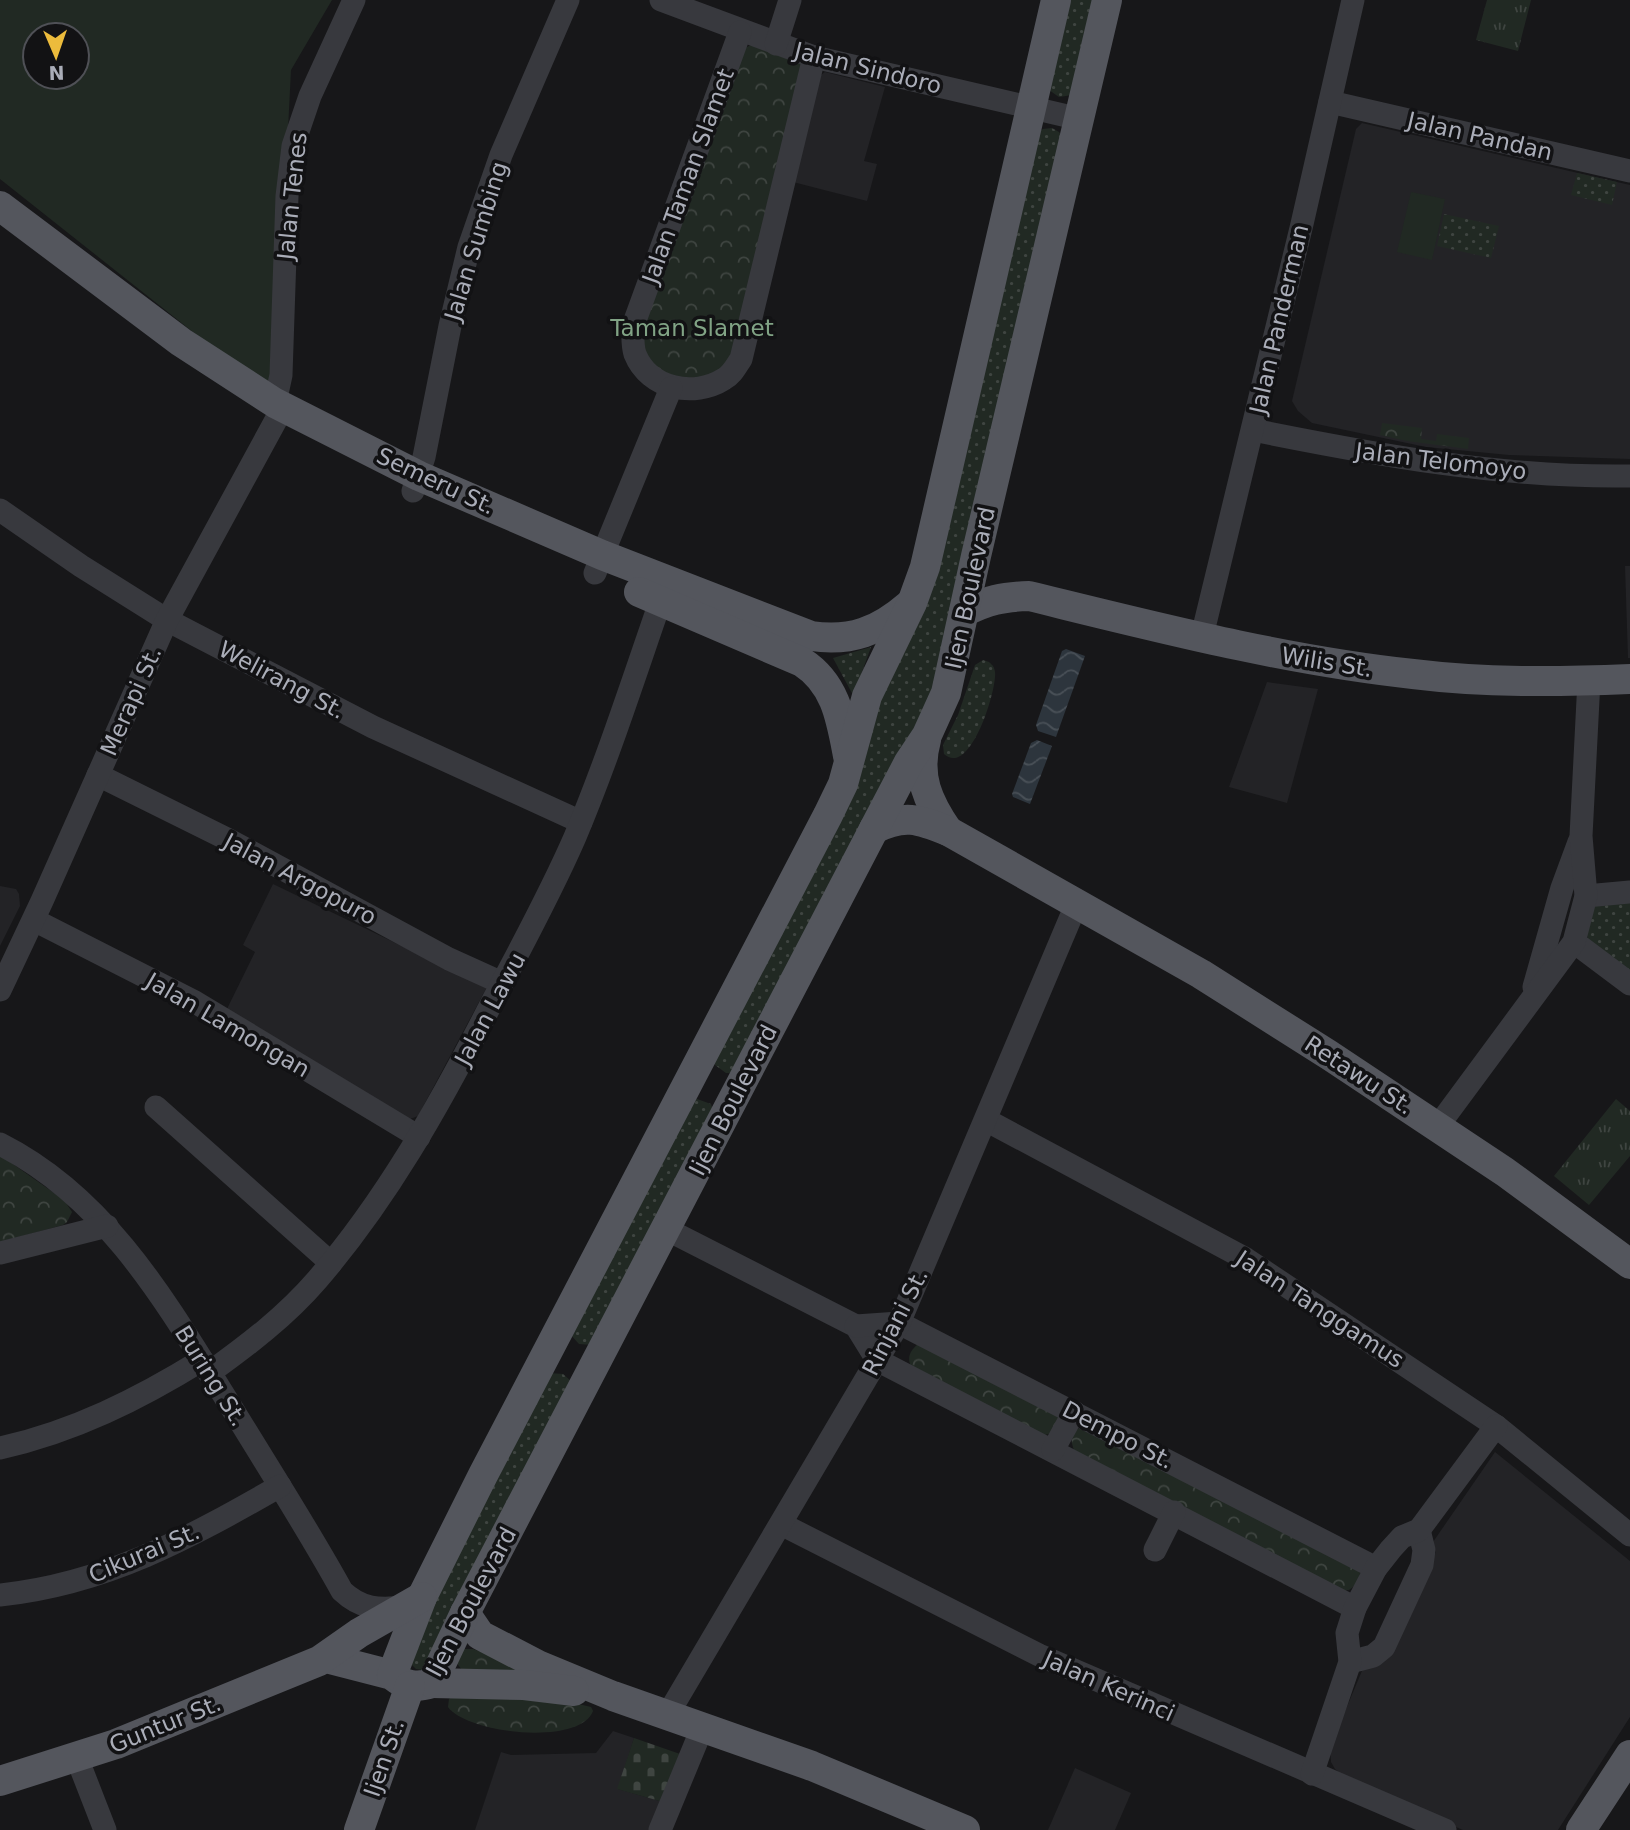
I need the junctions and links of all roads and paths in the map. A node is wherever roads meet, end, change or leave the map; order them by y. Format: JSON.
{"nodes":[{"id":1,"x":354,"y":0,"type":"edge"},
{"id":2,"x":568,"y":0,"type":"edge"},
{"id":3,"x":661,"y":0,"type":"edge"},
{"id":4,"x":790,"y":0,"type":"edge"},
{"id":5,"x":1056,"y":0,"type":"edge"},
{"id":6,"x":1107,"y":0,"type":"edge"},
{"id":7,"x":1353,"y":0,"type":"edge"},
{"id":8,"x":740,"y":32,"type":"junction"},
{"id":9,"x":776,"y":44,"type":"junction"},
{"id":10,"x":814,"y":58,"type":"junction"},
{"id":11,"x":1330,"y":102,"type":"junction"},
{"id":12,"x":1030,"y":108,"type":"junction"},
{"id":13,"x":1080,"y":119,"type":"junction"},
{"id":14,"x":1630,"y":171,"type":"edge"},
{"id":15,"x":0,"y":206,"type":"edge"},
{"id":16,"x":0,"y":226,"type":"edge"},
{"id":17,"x":671,"y":388,"type":"junction"},
{"id":18,"x":276,"y":411,"type":"junction"},
{"id":19,"x":1253,"y":430,"type":"junction"},
{"id":20,"x":1630,"y":476,"type":"edge"},
{"id":21,"x":416,"y":483,"type":"junction"},
{"id":22,"x":0,"y":510,"type":"edge"},
{"id":23,"x":976,"y":556,"type":"junction"},
{"id":24,"x":598,"y":564,"type":"junction"},
{"id":25,"x":664,"y":591,"type":"junction"},
{"id":26,"x":1029,"y":596,"type":"junction"},
{"id":27,"x":912,"y":603,"type":"junction"},
{"id":28,"x":964,"y":612,"type":"junction"},
{"id":29,"x":167,"y":620,"type":"junction"},
{"id":30,"x":1202,"y":636,"type":"junction"},
{"id":31,"x":1630,"y":679,"type":"edge"},
{"id":32,"x":1589,"y":680,"type":"junction"},
{"id":33,"x":927,"y":735,"type":"junction"},
{"id":34,"x":849,"y":763,"type":"junction"},
{"id":35,"x":98,"y":775,"type":"junction"},
{"id":36,"x":581,"y":822,"type":"junction"},
{"id":37,"x":874,"y":829,"type":"junction"},
{"id":38,"x":948,"y":831,"type":"junction"},
{"id":39,"x":1581,"y":836,"type":"junction"},
{"id":40,"x":1630,"y":892,"type":"edge"},
{"id":41,"x":1586,"y":896,"type":"junction"},
{"id":42,"x":1076,"y":905,"type":"junction"},
{"id":43,"x":34,"y":920,"type":"junction"},
{"id":44,"x":1574,"y":942,"type":"junction"},
{"id":45,"x":502,"y":984,"type":"junction"},
{"id":46,"x":1630,"y":984,"type":"edge"},
{"id":47,"x":0,"y":990,"type":"edge"},
{"id":48,"x":1530,"y":1001,"type":"junction"},
{"id":49,"x":693,"y":1077,"type":"junction"},
{"id":50,"x":734,"y":1097,"type":"junction"},
{"id":51,"x":156,"y":1107,"type":"dead end"},
{"id":52,"x":986,"y":1120,"type":"junction"},
{"id":53,"x":1438,"y":1126,"type":"junction"},
{"id":54,"x":419,"y":1137,"type":"junction"},
{"id":55,"x":0,"y":1144,"type":"edge"},
{"id":56,"x":107,"y":1226,"type":"junction"},
{"id":57,"x":666,"y":1229,"type":"junction"},
{"id":58,"x":0,"y":1253,"type":"edge"},
{"id":59,"x":331,"y":1263,"type":"junction"},
{"id":60,"x":1630,"y":1264,"type":"edge"},
{"id":61,"x":899,"y":1323,"type":"junction"},
{"id":62,"x":856,"y":1326,"type":"junction"},
{"id":63,"x":549,"y":1352,"type":"junction"},
{"id":64,"x":877,"y":1360,"type":"junction"},
{"id":65,"x":206,"y":1367,"type":"junction"},
{"id":66,"x":591,"y":1374,"type":"junction"},
{"id":67,"x":1074,"y":1412,"type":"junction"},
{"id":68,"x":1496,"y":1426,"type":"junction"},
{"id":69,"x":0,"y":1448,"type":"edge"},
{"id":70,"x":1054,"y":1450,"type":"junction"},
{"id":71,"x":280,"y":1486,"type":"junction"},
{"id":72,"x":1174,"y":1512,"type":"junction"},
{"id":73,"x":781,"y":1524,"type":"junction"},
{"id":74,"x":1419,"y":1530,"type":"junction"},
{"id":75,"x":1630,"y":1535,"type":"edge"},
{"id":76,"x":1155,"y":1550,"type":"dead end"},
{"id":77,"x":1376,"y":1568,"type":"junction"},
{"id":78,"x":0,"y":1595,"type":"edge"},
{"id":79,"x":413,"y":1602,"type":"junction"},
{"id":80,"x":1355,"y":1608,"type":"junction"},
{"id":81,"x":465,"y":1613,"type":"junction"},
{"id":82,"x":326,"y":1658,"type":"junction"},
{"id":83,"x":1350,"y":1661,"type":"junction"},
{"id":84,"x":411,"y":1681,"type":"junction"},
{"id":85,"x":613,"y":1696,"type":"junction"},
{"id":86,"x":667,"y":1714,"type":"junction"},
{"id":87,"x":703,"y":1726,"type":"junction"},
{"id":88,"x":1630,"y":1755,"type":"edge"},
{"id":89,"x":77,"y":1758,"type":"junction"},
{"id":90,"x":1312,"y":1774,"type":"junction"},
{"id":91,"x":0,"y":1781,"type":"edge"},
{"id":92,"x":105,"y":1830,"type":"edge"},
{"id":93,"x":359,"y":1830,"type":"edge"},
{"id":94,"x":660,"y":1830,"type":"edge"},
{"id":95,"x":965,"y":1830,"type":"edge"},
{"id":96,"x":1445,"y":1830,"type":"edge"},
{"id":97,"x":1581,"y":1830,"type":"edge"}],
"edges":[{"from":1,"to":18,"type":"street","name":"Jalan Tenes"},
{"from":2,"to":21,"type":"street","name":"Jalan Sumbing"},
{"from":3,"to":8,"type":"street","name":"Jalan Sindoro"},
{"from":4,"to":9,"type":"street"},
{"from":5,"to":12,"type":"main road","name":"Ijen Boulevard"},
{"from":6,"to":13,"type":"main road","name":"Ijen Boulevard"},
{"from":7,"to":11,"type":"street","name":"Jalan Panderman"},
{"from":8,"to":9,"type":"street","name":"Jalan Sindoro"},
{"from":8,"to":17,"type":"street","name":"Jalan Taman Slamet"},
{"from":9,"to":10,"type":"street","name":"Jalan Sindoro"},
{"from":10,"to":12,"type":"street","name":"Jalan Sindoro"},
{"from":10,"to":17,"type":"street"},
{"from":11,"to":14,"type":"street","name":"Jalan Pandan"},
{"from":11,"to":19,"type":"street","name":"Jalan Panderman"},
{"from":12,"to":13,"type":"street","name":"Jalan Sindoro"},
{"from":12,"to":27,"type":"main road","name":"Ijen Boulevard"},
{"from":13,"to":23,"type":"main road","name":"Ijen Boulevard"},
{"from":15,"to":18,"type":"main road","name":"Semeru St."},
{"from":16,"to":18,"type":"main road","name":"Semeru St."},
{"from":17,"to":24,"type":"street"},
{"from":18,"to":21,"type":"main road","name":"Semeru St."},
{"from":18,"to":29,"type":"street","name":"Merapi St."},
{"from":19,"to":20,"type":"street","name":"Jalan Telomoyo"},
{"from":19,"to":30,"type":"street","name":"Jalan Panderman"},
{"from":21,"to":24,"type":"main road","name":"Semeru St."},
{"from":22,"to":29,"type":"street","name":"Welirang St."},
{"from":23,"to":26,"type":"main road","name":"Wilis St."},
{"from":23,"to":28,"type":"main road","name":"Ijen Boulevard"},
{"from":24,"to":25,"type":"main road","name":"Semeru St."},
{"from":25,"to":27,"type":"main road","name":"Semeru St."},
{"from":25,"to":34,"type":"main road","name":"Semeru St."},
{"from":25,"to":36,"type":"street","name":"Jalan Lawu"},
{"from":26,"to":28,"type":"main road","name":"Wilis St."},
{"from":26,"to":30,"type":"main road","name":"Wilis St."},
{"from":27,"to":34,"type":"main road","name":"Ijen Boulevard"},
{"from":28,"to":33,"type":"main road","name":"Ijen Boulevard"},
{"from":29,"to":35,"type":"street","name":"Merapi St."},
{"from":29,"to":36,"type":"street","name":"Welirang St."},
{"from":30,"to":32,"type":"main road","name":"Wilis St."},
{"from":31,"to":32,"type":"main road","name":"Wilis St."},
{"from":32,"to":39,"type":"street"},
{"from":33,"to":37,"type":"main road","name":"Ijen Boulevard"},
{"from":33,"to":38,"type":"main road"},
{"from":34,"to":49,"type":"main road","name":"Ijen Boulevard"},
{"from":35,"to":43,"type":"street","name":"Merapi St."},
{"from":35,"to":45,"type":"street","name":"Jalan Argopuro"},
{"from":36,"to":45,"type":"street","name":"Jalan Lawu"},
{"from":37,"to":38,"type":"main road","name":"Retawu St."},
{"from":37,"to":50,"type":"main road","name":"Ijen Boulevard"},
{"from":38,"to":42,"type":"main road","name":"Retawu St."},
{"from":39,"to":41,"type":"street"},
{"from":39,"to":48,"type":"street"},
{"from":40,"to":41,"type":"street"},
{"from":41,"to":44,"type":"street"},
{"from":42,"to":52,"type":"street","name":"Rinjani St."},
{"from":42,"to":53,"type":"main road","name":"Retawu St."},
{"from":43,"to":47,"type":"street","name":"Merapi St."},
{"from":43,"to":54,"type":"street","name":"Jalan Lamongan"},
{"from":44,"to":46,"type":"street"},
{"from":44,"to":48,"type":"street"},
{"from":45,"to":54,"type":"street","name":"Jalan Lawu"},
{"from":48,"to":53,"type":"street"},
{"from":49,"to":50,"type":"main road"},
{"from":49,"to":63,"type":"main road","name":"Ijen Boulevard"},
{"from":50,"to":57,"type":"main road","name":"Ijen Boulevard"},
{"from":51,"to":59,"type":"street"},
{"from":52,"to":61,"type":"street","name":"Rinjani St."},
{"from":52,"to":68,"type":"street","name":"Jalan Tanggamus"},
{"from":53,"to":60,"type":"main road","name":"Retawu St."},
{"from":54,"to":59,"type":"street","name":"Jalan Lawu"},
{"from":55,"to":56,"type":"street","name":"Buring St."},
{"from":56,"to":58,"type":"street"},
{"from":56,"to":65,"type":"street","name":"Buring St."},
{"from":57,"to":62,"type":"street"},
{"from":57,"to":66,"type":"main road","name":"Ijen Boulevard"},
{"from":59,"to":65,"type":"street","name":"Jalan Lawu"},
{"from":61,"to":62,"type":"street"},
{"from":61,"to":64,"type":"street","name":"Rinjani St."},
{"from":61,"to":67,"type":"street","name":"Dempo St."},
{"from":62,"to":64,"type":"street"},
{"from":63,"to":66,"type":"main road"},
{"from":63,"to":79,"type":"main road","name":"Ijen Boulevard"},
{"from":64,"to":70,"type":"street","name":"Dempo St."},
{"from":64,"to":73,"type":"street","name":"Rinjani St."},
{"from":65,"to":69,"type":"street","name":"Jalan Lawu"},
{"from":65,"to":71,"type":"street","name":"Buring St."},
{"from":66,"to":81,"type":"main road","name":"Ijen Boulevard"},
{"from":67,"to":70,"type":"street"},
{"from":67,"to":77,"type":"street","name":"Dempo St."},
{"from":68,"to":74,"type":"street"},
{"from":68,"to":75,"type":"street","name":"Jalan Tanggamus"},
{"from":70,"to":72,"type":"street","name":"Dempo St."},
{"from":71,"to":78,"type":"street","name":"Cikurai St."},
{"from":71,"to":79,"type":"street","name":"Buring St."},
{"from":72,"to":76,"type":"street"},
{"from":72,"to":80,"type":"street","name":"Dempo St."},
{"from":73,"to":86,"type":"street","name":"Rinjani St."},
{"from":73,"to":90,"type":"street","name":"Jalan Kerinci"},
{"from":74,"to":77,"type":"street"},
{"from":74,"to":83,"type":"street"},
{"from":77,"to":80,"type":"street"},
{"from":79,"to":82,"type":"main road","name":"Guntur St."},
{"from":79,"to":84,"type":"main road","name":"Ijen Boulevard"},
{"from":80,"to":83,"type":"street"},
{"from":81,"to":84,"type":"main road","name":"Ijen Boulevard"},
{"from":81,"to":85,"type":"main road"},
{"from":82,"to":84,"type":"main road"},
{"from":82,"to":89,"type":"main road","name":"Guntur St."},
{"from":83,"to":90,"type":"street"},
{"from":84,"to":85,"type":"main road"},
{"from":84,"to":93,"type":"main road","name":"Ijen St."},
{"from":85,"to":86,"type":"main road"},
{"from":86,"to":87,"type":"main road"},
{"from":87,"to":94,"type":"street"},
{"from":87,"to":95,"type":"main road"},
{"from":88,"to":97,"type":"main road"},
{"from":89,"to":91,"type":"main road","name":"Guntur St."},
{"from":89,"to":92,"type":"street"},
{"from":90,"to":96,"type":"street","name":"Jalan Kerinci"}]}
